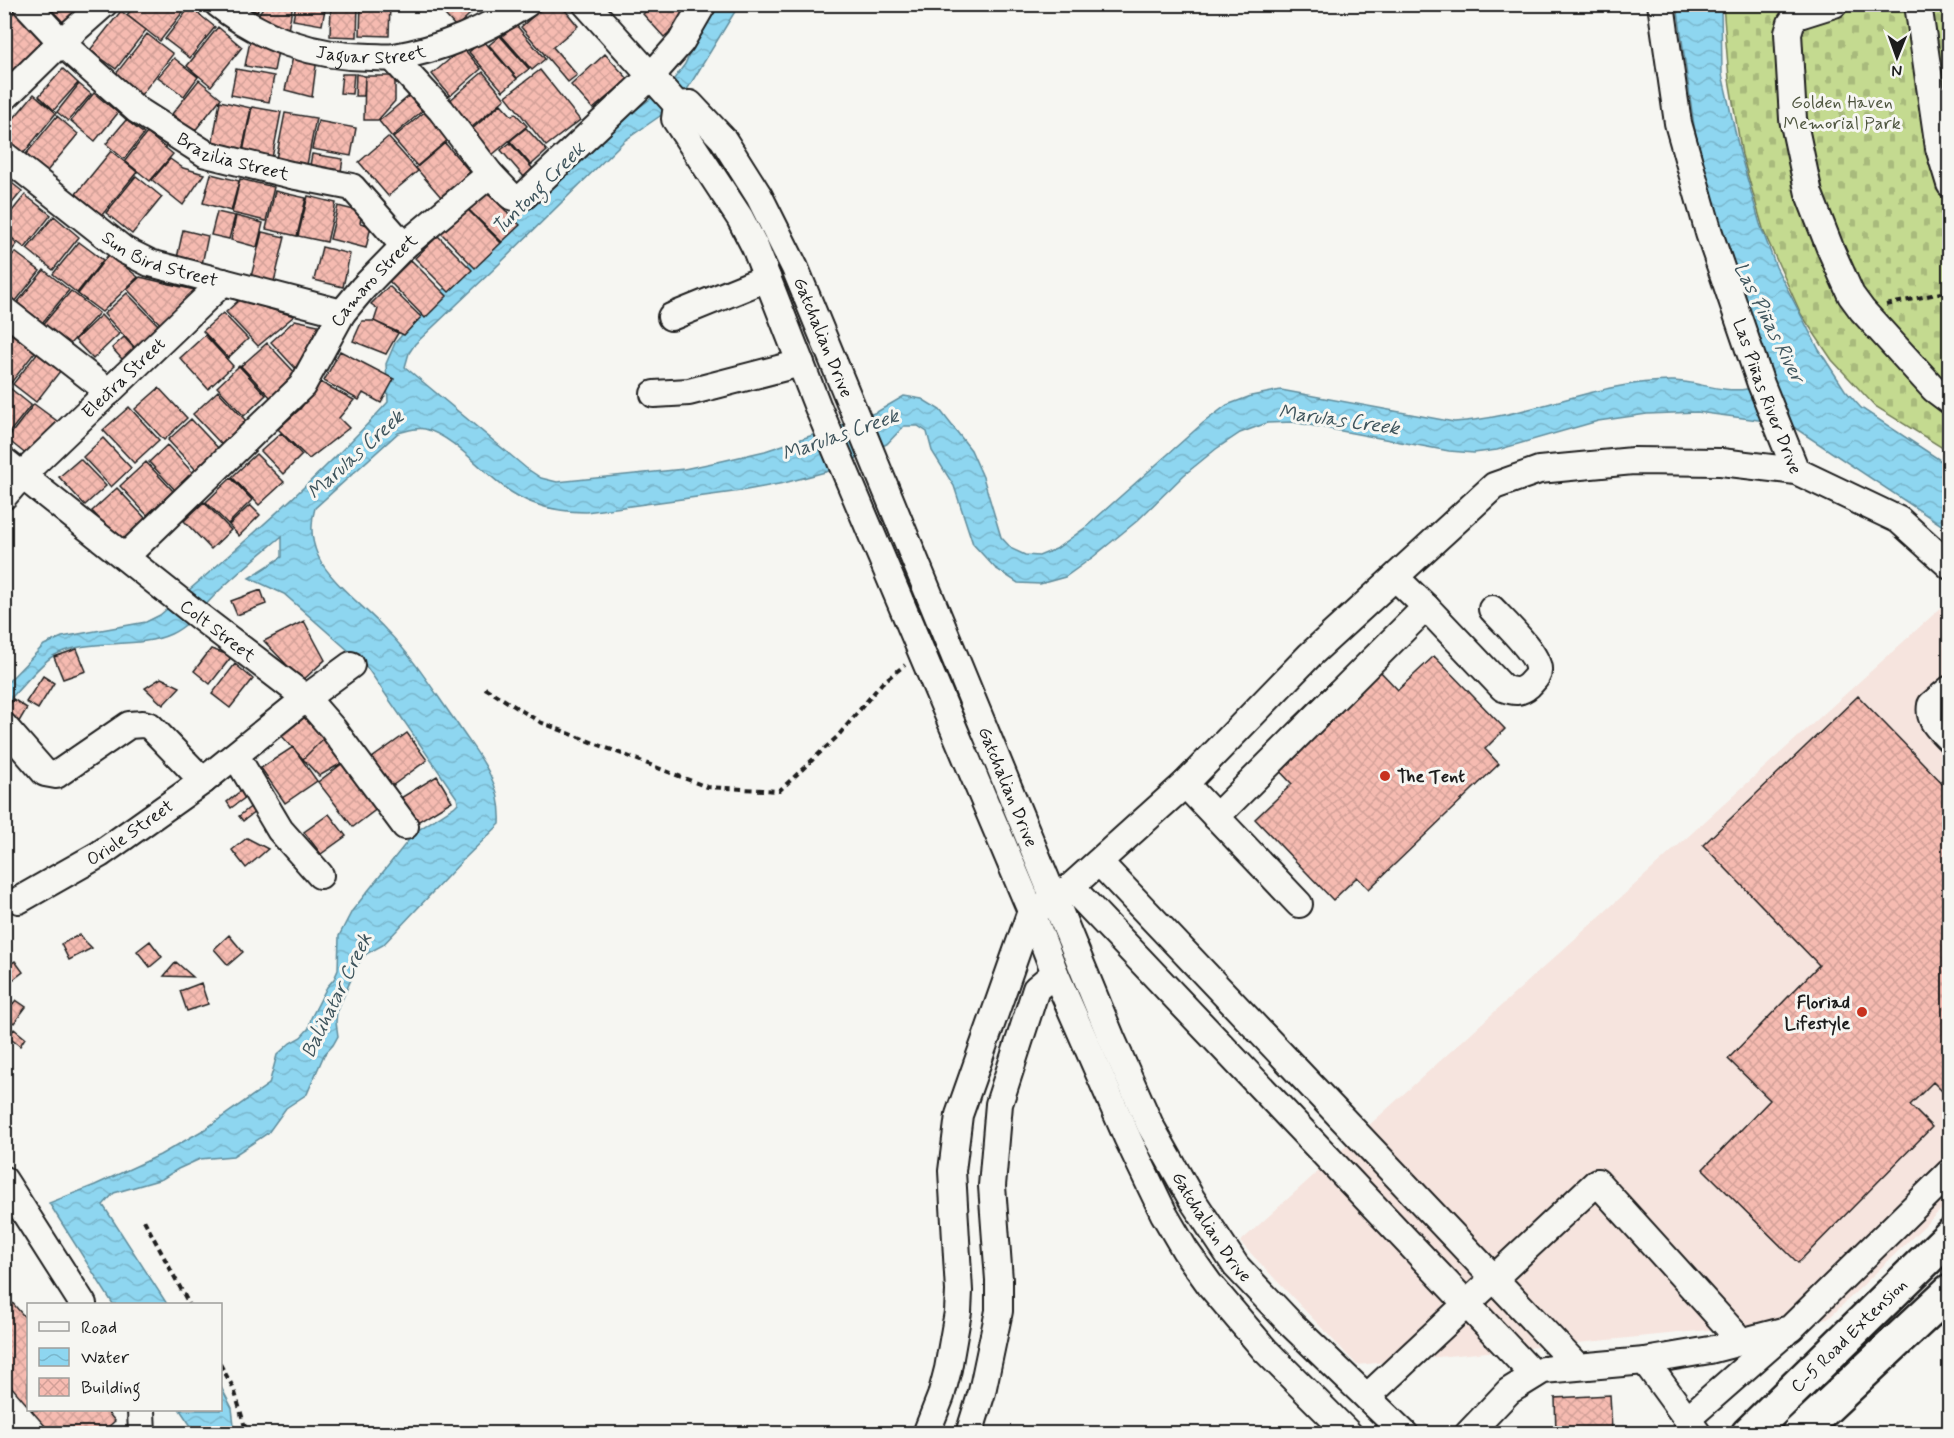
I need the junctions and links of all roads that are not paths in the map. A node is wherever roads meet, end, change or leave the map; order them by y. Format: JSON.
{"nodes":[{"id":1,"x":26,"y":4,"type":"edge"},
{"id":2,"x":104,"y":4,"type":"edge"},
{"id":3,"x":218,"y":4,"type":"edge"},
{"id":4,"x":526,"y":4,"type":"edge"},
{"id":5,"x":586,"y":4,"type":"edge"},
{"id":6,"x":703,"y":4,"type":"edge"},
{"id":7,"x":1661,"y":4,"type":"edge"},
{"id":8,"x":1834,"y":4,"type":"edge"},
{"id":9,"x":1918,"y":4,"type":"edge"},
{"id":10,"x":1793,"y":10,"type":"edge"},
{"id":11,"x":64,"y":45,"type":"junction"},
{"id":12,"x":393,"y":58,"type":"junction"},
{"id":13,"x":665,"y":93,"type":"junction"},
{"id":14,"x":4,"y":98,"type":"edge"},
{"id":15,"x":723,"y":139,"type":"junction"},
{"id":16,"x":699,"y":154,"type":"junction"},
{"id":17,"x":4,"y":155,"type":"edge"},
{"id":18,"x":490,"y":174,"type":"junction"},
{"id":19,"x":1950,"y":184,"type":"edge"},
{"id":20,"x":404,"y":246,"type":"junction"},
{"id":21,"x":767,"y":278,"type":"junction"},
{"id":22,"x":224,"y":282,"type":"junction"},
{"id":23,"x":4,"y":310,"type":"edge"},
{"id":24,"x":342,"y":313,"type":"junction"},
{"id":25,"x":671,"y":317,"type":"dead end"},
{"id":26,"x":801,"y":363,"type":"junction"},
{"id":27,"x":109,"y":392,"type":"junction"},
{"id":28,"x":654,"y":394,"type":"dead end"},
{"id":29,"x":1950,"y":401,"type":"edge"},
{"id":30,"x":14,"y":467,"type":"edge"},
{"id":31,"x":1796,"y":471,"type":"junction"},
{"id":32,"x":4,"y":496,"type":"edge"},
{"id":33,"x":125,"y":557,"type":"junction"},
{"id":34,"x":1950,"y":566,"type":"edge"},
{"id":35,"x":1395,"y":578,"type":"junction"},
{"id":36,"x":1426,"y":606,"type":"junction"},
{"id":37,"x":1492,"y":609,"type":"dead end"},
{"id":38,"x":351,"y":665,"type":"dead end"},
{"id":39,"x":1947,"y":691,"type":"edge"},
{"id":40,"x":306,"y":698,"type":"junction"},
{"id":41,"x":4,"y":726,"type":"edge"},
{"id":42,"x":1950,"y":740,"type":"edge"},
{"id":43,"x":236,"y":756,"type":"junction"},
{"id":44,"x":204,"y":781,"type":"junction"},
{"id":45,"x":1185,"y":784,"type":"junction"},
{"id":46,"x":1216,"y":817,"type":"junction"},
{"id":47,"x":405,"y":826,"type":"dead end"},
{"id":48,"x":1099,"y":862,"type":"junction"},
{"id":49,"x":320,"y":875,"type":"dead end"},
{"id":50,"x":1063,"y":894,"type":"junction"},
{"id":51,"x":19,"y":900,"type":"dead end"},
{"id":52,"x":1299,"y":904,"type":"dead end"},
{"id":53,"x":1031,"y":911,"type":"junction"},
{"id":54,"x":1055,"y":973,"type":"junction"},
{"id":55,"x":1950,"y":1172,"type":"edge"},
{"id":56,"x":4,"y":1180,"type":"edge"},
{"id":57,"x":1950,"y":1236,"type":"edge"},
{"id":58,"x":1493,"y":1279,"type":"junction"},
{"id":59,"x":1950,"y":1291,"type":"edge"},
{"id":60,"x":82,"y":1303,"type":"edge"},
{"id":61,"x":1466,"y":1304,"type":"junction"},
{"id":62,"x":1790,"y":1329,"type":"junction"},
{"id":63,"x":1742,"y":1342,"type":"junction"},
{"id":64,"x":1313,"y":1346,"type":"junction"},
{"id":65,"x":1645,"y":1361,"type":"junction"},
{"id":66,"x":1577,"y":1366,"type":"junction"},
{"id":67,"x":1288,"y":1374,"type":"junction"},
{"id":68,"x":1534,"y":1375,"type":"junction"},
{"id":69,"x":1367,"y":1397,"type":"junction"},
{"id":70,"x":141,"y":1411,"type":"edge"},
{"id":71,"x":1693,"y":1426,"type":"edge"},
{"id":72,"x":142,"y":1434,"type":"edge"},
{"id":73,"x":926,"y":1434,"type":"edge"},
{"id":74,"x":969,"y":1434,"type":"edge"},
{"id":75,"x":1349,"y":1434,"type":"edge"},
{"id":76,"x":1405,"y":1434,"type":"edge"},
{"id":77,"x":1468,"y":1434,"type":"edge"},
{"id":78,"x":1748,"y":1434,"type":"edge"},
{"id":79,"x":1798,"y":1434,"type":"edge"}],
"edges":[{"from":1,"to":11,"type":"street","name":"Brazilia Street"},
{"from":2,"to":11,"type":"street"},
{"from":3,"to":12,"type":"street","name":"Jaguar Street"},
{"from":4,"to":12,"type":"street","name":"Jaguar Street"},
{"from":5,"to":13,"type":"street"},
{"from":6,"to":13,"type":"street"},
{"from":7,"to":31,"type":"street","name":"Las Piñas River Drive"},
{"from":8,"to":10,"type":"street"},
{"from":9,"to":19,"type":"street"},
{"from":10,"to":29,"type":"street"},
{"from":11,"to":14,"type":"street"},
{"from":11,"to":20,"type":"street","name":"Brazilia Street"},
{"from":12,"to":18,"type":"street"},
{"from":13,"to":15,"type":"street","name":"Gatchalian Drive"},
{"from":13,"to":16,"type":"street","name":"Gatchalian Drive"},
{"from":13,"to":18,"type":"street"},
{"from":15,"to":16,"type":"street"},
{"from":15,"to":50,"type":"street","name":"Gatchalian Drive"},
{"from":16,"to":21,"type":"street","name":"Gatchalian Drive"},
{"from":17,"to":22,"type":"street","name":"Sun Bird Street"},
{"from":18,"to":20,"type":"street","name":"Camaro Street"},
{"from":20,"to":24,"type":"street","name":"Camaro Street"},
{"from":21,"to":25,"type":"street"},
{"from":21,"to":26,"type":"street","name":"Gatchalian Drive"},
{"from":22,"to":24,"type":"street","name":"Sun Bird Street"},
{"from":22,"to":27,"type":"street","name":"Electra Street"},
{"from":23,"to":27,"type":"street"},
{"from":24,"to":33,"type":"street","name":"Camaro Street"},
{"from":26,"to":28,"type":"street"},
{"from":26,"to":53,"type":"street","name":"Gatchalian Drive"},
{"from":27,"to":30,"type":"street","name":"Electra Street"},
{"from":30,"to":32,"type":"street","name":"Electra Street"},
{"from":30,"to":33,"type":"street","name":"Colt Street"},
{"from":31,"to":34,"type":"street","name":"Las Piñas River Drive"},
{"from":31,"to":35,"type":"street"},
{"from":33,"to":40,"type":"street","name":"Colt Street"},
{"from":35,"to":36,"type":"street"},
{"from":35,"to":45,"type":"street"},
{"from":36,"to":37,"type":"street"},
{"from":36,"to":46,"type":"street"},
{"from":38,"to":40,"type":"street","name":"Oriole Street"},
{"from":39,"to":42,"type":"street"},
{"from":40,"to":43,"type":"street","name":"Oriole Street"},
{"from":40,"to":47,"type":"street","name":"Colt Street"},
{"from":41,"to":44,"type":"street"},
{"from":43,"to":44,"type":"street","name":"Oriole Street"},
{"from":43,"to":49,"type":"street"},
{"from":44,"to":51,"type":"street","name":"Oriole Street"},
{"from":45,"to":46,"type":"street"},
{"from":45,"to":48,"type":"street"},
{"from":46,"to":52,"type":"street"},
{"from":48,"to":50,"type":"street"},
{"from":48,"to":58,"type":"street"},
{"from":50,"to":53,"type":"street"},
{"from":50,"to":61,"type":"street"},
{"from":50,"to":64,"type":"street","name":"Gatchalian Drive"},
{"from":53,"to":54,"type":"street","name":"Gatchalian Drive"},
{"from":53,"to":73,"type":"street"},
{"from":54,"to":67,"type":"street","name":"Gatchalian Drive"},
{"from":54,"to":74,"type":"street"},
{"from":55,"to":62,"type":"street"},
{"from":56,"to":60,"type":"street"},
{"from":57,"to":78,"type":"main road","name":"C-5 Road Extension"},
{"from":58,"to":61,"type":"street"},
{"from":58,"to":63,"type":"street"},
{"from":58,"to":66,"type":"street"},
{"from":59,"to":79,"type":"main road","name":"C-5 Road Extension"},
{"from":61,"to":68,"type":"street"},
{"from":61,"to":69,"type":"street"},
{"from":62,"to":63,"type":"street"},
{"from":62,"to":71,"type":"street"},
{"from":63,"to":65,"type":"street"},
{"from":64,"to":67,"type":"street"},
{"from":64,"to":69,"type":"street","name":"Gatchalian Drive"},
{"from":65,"to":66,"type":"street"},
{"from":65,"to":71,"type":"street"},
{"from":66,"to":68,"type":"street"},
{"from":67,"to":75,"type":"street","name":"Gatchalian Drive"},
{"from":68,"to":77,"type":"street"},
{"from":69,"to":76,"type":"street","name":"Gatchalian Drive"},
{"from":70,"to":72,"type":"street"}]}
